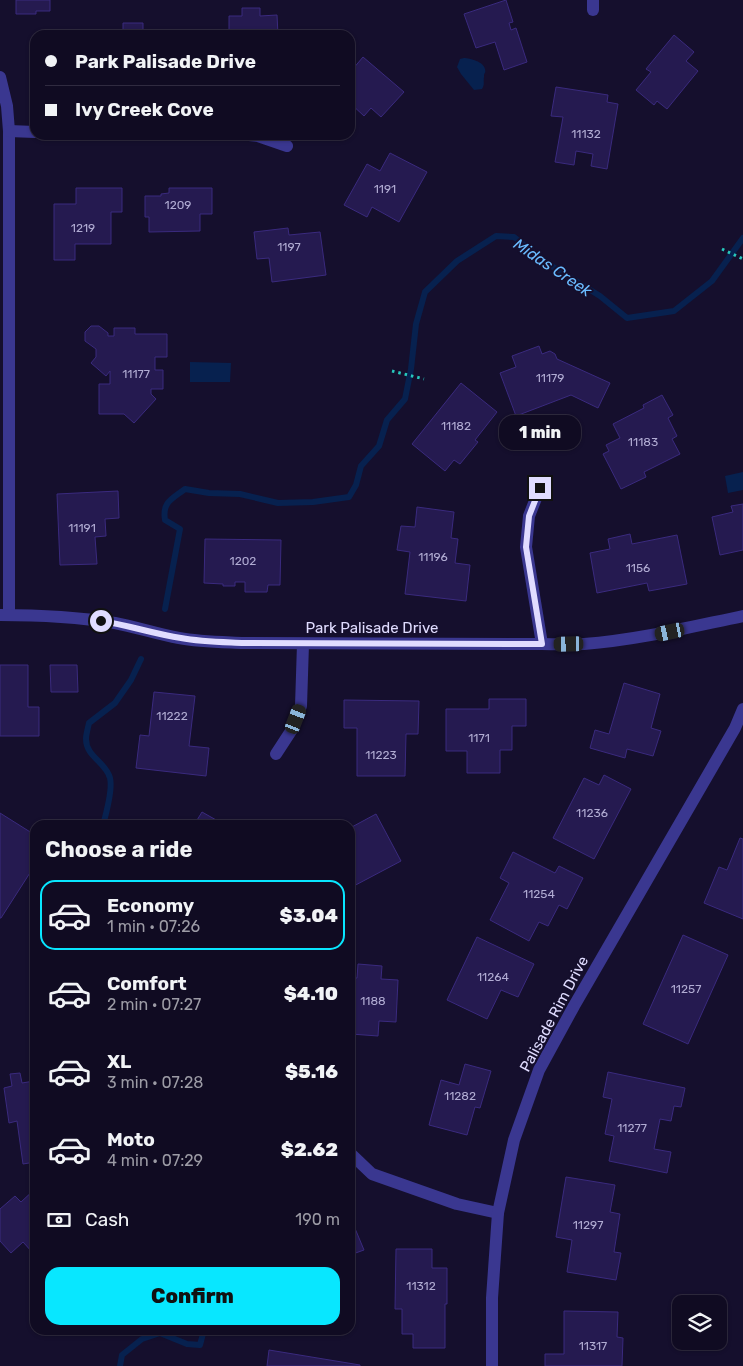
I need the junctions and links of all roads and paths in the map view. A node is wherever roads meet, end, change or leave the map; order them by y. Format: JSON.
{"nodes":[{"id":1,"x":0,"y":77,"type":"edge"},
{"id":2,"x":9,"y":131,"type":"junction"},
{"id":3,"x":30,"y":132,"type":"edge"},
{"id":4,"x":270,"y":140,"type":"edge"},
{"id":5,"x":287,"y":146,"type":"dead end"},
{"id":6,"x":722,"y":249,"type":"dead end"},
{"id":7,"x":743,"y":259,"type":"edge"},
{"id":8,"x":392,"y":371,"type":"dead end"},
{"id":9,"x":424,"y":379,"type":"dead end"},
{"id":10,"x":540,"y":488,"type":"dead end"},
{"id":11,"x":5,"y":615,"type":"edge"},
{"id":12,"x":742,"y":620,"type":"edge"},
{"id":13,"x":304,"y":644,"type":"junction"},
{"id":14,"x":542,"y":644,"type":"junction"},
{"id":15,"x":743,"y":709,"type":"edge"},
{"id":16,"x":276,"y":754,"type":"dead end"},
{"id":17,"x":355,"y":1158,"type":"edge"},
{"id":18,"x":498,"y":1213,"type":"junction"},
{"id":19,"x":492,"y":1366,"type":"edge"}],
"edges":[{"from":1,"to":2,"type":"street"},
{"from":2,"to":3,"type":"street"},
{"from":2,"to":11,"type":"street"},
{"from":4,"to":5,"type":"street"},
{"from":6,"to":7,"type":"path"},
{"from":8,"to":9,"type":"path"},
{"from":10,"to":14,"type":"street"},
{"from":11,"to":13,"type":"street","name":"Park Palisade Drive"},
{"from":12,"to":14,"type":"street","name":"Park Palisade Drive"},
{"from":13,"to":14,"type":"street","name":"Park Palisade Drive"},
{"from":13,"to":16,"type":"street"},
{"from":15,"to":18,"type":"street","name":"Palisade Rim Drive"},
{"from":17,"to":18,"type":"street"},
{"from":18,"to":19,"type":"street","name":"Palisade Rim Drive"}]}
